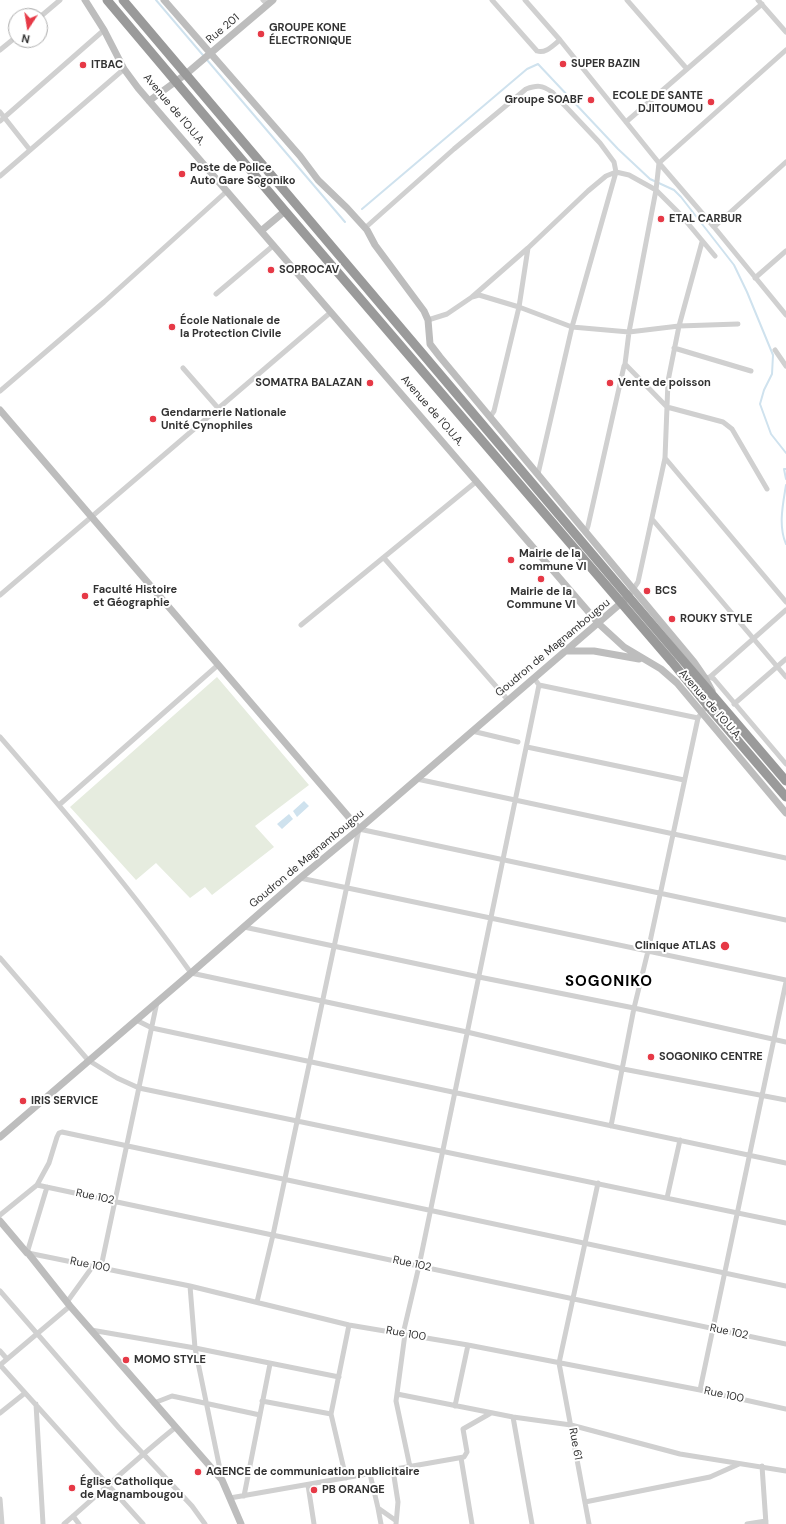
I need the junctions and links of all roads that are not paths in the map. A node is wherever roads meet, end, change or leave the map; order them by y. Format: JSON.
{"nodes":[{"id":1,"x":60,"y":0,"type":"edge"},
{"id":2,"x":85,"y":0,"type":"edge"},
{"id":3,"x":107,"y":0,"type":"edge"},
{"id":4,"x":123,"y":0,"type":"edge"},
{"id":5,"x":164,"y":0,"type":"edge"},
{"id":6,"x":492,"y":0,"type":"edge"},
{"id":7,"x":524,"y":0,"type":"edge"},
{"id":8,"x":627,"y":0,"type":"edge"},
{"id":9,"x":268,"y":2,"type":"edge"},
{"id":10,"x":760,"y":2,"type":"edge"},
{"id":11,"x":48,"y":10,"type":"edge"},
{"id":12,"x":104,"y":30,"type":"junction"},
{"id":13,"x":786,"y":32,"type":"edge"},
{"id":14,"x":560,"y":40,"type":"junction"},
{"id":15,"x":8,"y":44,"type":"edge"},
{"id":16,"x":0,"y":50,"type":"edge"},
{"id":17,"x":786,"y":50,"type":"edge"},
{"id":18,"x":210,"y":54,"type":"junction"},
{"id":19,"x":124,"y":69,"type":"junction"},
{"id":20,"x":687,"y":69,"type":"junction"},
{"id":21,"x":186,"y":74,"type":"junction"},
{"id":22,"x":176,"y":81,"type":"junction"},
{"id":23,"x":149,"y":101,"type":"junction"},
{"id":24,"x":0,"y":112,"type":"edge"},
{"id":25,"x":2,"y":119,"type":"edge"},
{"id":26,"x":626,"y":122,"type":"junction"},
{"id":27,"x":30,"y":150,"type":"junction"},
{"id":28,"x":786,"y":162,"type":"edge"},
{"id":29,"x":659,"y":165,"type":"junction"},
{"id":30,"x":616,"y":172,"type":"junction"},
{"id":31,"x":0,"y":176,"type":"edge"},
{"id":32,"x":656,"y":190,"type":"junction"},
{"id":33,"x":227,"y":191,"type":"junction"},
{"id":34,"x":285,"y":211,"type":"junction"},
{"id":35,"x":714,"y":227,"type":"junction"},
{"id":36,"x":365,"y":228,"type":"junction"},
{"id":37,"x":261,"y":231,"type":"junction"},
{"id":38,"x":702,"y":242,"type":"junction"},
{"id":39,"x":274,"y":245,"type":"junction"},
{"id":40,"x":528,"y":248,"type":"junction"},
{"id":41,"x":786,"y":250,"type":"edge"},
{"id":42,"x":715,"y":256,"type":"dead end"},
{"id":43,"x":755,"y":278,"type":"junction"},
{"id":44,"x":216,"y":294,"type":"dead end"},
{"id":45,"x":472,"y":297,"type":"junction"},
{"id":46,"x":519,"y":307,"type":"junction"},
{"id":47,"x":331,"y":312,"type":"junction"},
{"id":48,"x":786,"y":315,"type":"edge"},
{"id":49,"x":428,"y":320,"type":"junction"},
{"id":50,"x":738,"y":324,"type":"dead end"},
{"id":51,"x":679,"y":326,"type":"junction"},
{"id":52,"x":572,"y":327,"type":"junction"},
{"id":53,"x":629,"y":332,"type":"junction"},
{"id":54,"x":674,"y":348,"type":"junction"},
{"id":55,"x":775,"y":350,"type":"dead end"},
{"id":56,"x":625,"y":364,"type":"junction"},
{"id":57,"x":786,"y":366,"type":"edge"},
{"id":58,"x":183,"y":368,"type":"dead end"},
{"id":59,"x":751,"y":372,"type":"dead end"},
{"id":60,"x":0,"y":391,"type":"edge"},
{"id":61,"x":667,"y":407,"type":"junction"},
{"id":62,"x":218,"y":408,"type":"junction"},
{"id":63,"x":0,"y":410,"type":"edge"},
{"id":64,"x":490,"y":418,"type":"junction"},
{"id":65,"x":665,"y":458,"type":"junction"},
{"id":66,"x":538,"y":474,"type":"junction"},
{"id":67,"x":477,"y":481,"type":"junction"},
{"id":68,"x":767,"y":489,"type":"dead end"},
{"id":69,"x":92,"y":517,"type":"junction"},
{"id":70,"x":652,"y":519,"type":"junction"},
{"id":71,"x":586,"y":532,"type":"junction"},
{"id":72,"x":384,"y":558,"type":"junction"},
{"id":73,"x":0,"y":595,"type":"edge"},
{"id":74,"x":628,"y":597,"type":"junction"},
{"id":75,"x":786,"y":602,"type":"edge"},
{"id":76,"x":786,"y":610,"type":"edge"},
{"id":77,"x":599,"y":624,"type":"junction"},
{"id":78,"x":301,"y":625,"type":"dead end"},
{"id":79,"x":754,"y":638,"type":"junction"},
{"id":80,"x":566,"y":651,"type":"junction"},
{"id":81,"x":786,"y":659,"type":"edge"},
{"id":82,"x":643,"y":660,"type":"junction"},
{"id":83,"x":218,"y":665,"type":"junction"},
{"id":84,"x":777,"y":667,"type":"junction"},
{"id":85,"x":707,"y":677,"type":"junction"},
{"id":86,"x":786,"y":677,"type":"edge"},
{"id":87,"x":534,"y":678,"type":"junction"},
{"id":88,"x":539,"y":685,"type":"junction"},
{"id":89,"x":508,"y":700,"type":"junction"},
{"id":90,"x":717,"y":700,"type":"junction"},
{"id":91,"x":734,"y":704,"type":"junction"},
{"id":92,"x":705,"y":709,"type":"junction"},
{"id":93,"x":698,"y":718,"type":"junction"},
{"id":94,"x":472,"y":731,"type":"junction"},
{"id":95,"x":0,"y":737,"type":"edge"},
{"id":96,"x":518,"y":742,"type":"dead end"},
{"id":97,"x":526,"y":747,"type":"junction"},
{"id":98,"x":786,"y":764,"type":"edge"},
{"id":99,"x":417,"y":779,"type":"junction"},
{"id":100,"x":684,"y":780,"type":"junction"},
{"id":101,"x":786,"y":781,"type":"edge"},
{"id":102,"x":786,"y":797,"type":"edge"},
{"id":103,"x":516,"y":800,"type":"junction"},
{"id":104,"x":60,"y":805,"type":"junction"},
{"id":105,"x":786,"y":813,"type":"edge"},
{"id":106,"x":359,"y":829,"type":"junction"},
{"id":107,"x":673,"y":834,"type":"junction"},
{"id":108,"x":786,"y":858,"type":"edge"},
{"id":109,"x":503,"y":860,"type":"junction"},
{"id":110,"x":300,"y":878,"type":"junction"},
{"id":111,"x":346,"y":887,"type":"junction"},
{"id":112,"x":660,"y":894,"type":"junction"},
{"id":113,"x":491,"y":918,"type":"junction"},
{"id":114,"x":786,"y":920,"type":"edge"},
{"id":115,"x":244,"y":927,"type":"junction"},
{"id":116,"x":334,"y":947,"type":"junction"},
{"id":117,"x":648,"y":950,"type":"junction"},
{"id":118,"x":0,"y":958,"type":"edge"},
{"id":119,"x":191,"y":973,"type":"junction"},
{"id":120,"x":479,"y":977,"type":"junction"},
{"id":121,"x":786,"y":981,"type":"edge"},
{"id":122,"x":322,"y":1001,"type":"junction"},
{"id":123,"x":157,"y":1002,"type":"junction"},
{"id":124,"x":634,"y":1008,"type":"junction"},
{"id":125,"x":136,"y":1020,"type":"junction"},
{"id":126,"x":152,"y":1028,"type":"junction"},
{"id":127,"x":467,"y":1032,"type":"junction"},
{"id":128,"x":774,"y":1040,"type":"junction"},
{"id":129,"x":786,"y":1042,"type":"edge"},
{"id":130,"x":88,"y":1060,"type":"junction"},
{"id":131,"x":310,"y":1062,"type":"junction"},
{"id":132,"x":623,"y":1069,"type":"junction"},
{"id":133,"x":139,"y":1088,"type":"junction"},
{"id":134,"x":455,"y":1093,"type":"junction"},
{"id":135,"x":762,"y":1095,"type":"junction"},
{"id":136,"x":786,"y":1100,"type":"edge"},
{"id":137,"x":297,"y":1121,"type":"junction"},
{"id":138,"x":611,"y":1126,"type":"junction"},
{"id":139,"x":0,"y":1137,"type":"edge"},
{"id":140,"x":680,"y":1140,"type":"junction"},
{"id":141,"x":127,"y":1146,"type":"junction"},
{"id":142,"x":443,"y":1151,"type":"junction"},
{"id":143,"x":749,"y":1155,"type":"junction"},
{"id":144,"x":786,"y":1163,"type":"edge"},
{"id":145,"x":285,"y":1179,"type":"junction"},
{"id":146,"x":598,"y":1184,"type":"junction"},
{"id":147,"x":37,"y":1185,"type":"junction"},
{"id":148,"x":47,"y":1187,"type":"junction"},
{"id":149,"x":668,"y":1198,"type":"junction"},
{"id":150,"x":116,"y":1202,"type":"junction"},
{"id":151,"x":430,"y":1210,"type":"junction"},
{"id":152,"x":737,"y":1212,"type":"junction"},
{"id":153,"x":0,"y":1215,"type":"edge"},
{"id":154,"x":0,"y":1221,"type":"edge"},
{"id":155,"x":786,"y":1222,"type":"edge"},
{"id":156,"x":273,"y":1235,"type":"junction"},
{"id":157,"x":586,"y":1243,"type":"junction"},
{"id":158,"x":27,"y":1253,"type":"junction"},
{"id":159,"x":93,"y":1266,"type":"junction"},
{"id":160,"x":419,"y":1266,"type":"junction"},
{"id":161,"x":101,"y":1267,"type":"junction"},
{"id":162,"x":724,"y":1273,"type":"junction"},
{"id":163,"x":190,"y":1286,"type":"junction"},
{"id":164,"x":786,"y":1286,"type":"edge"},
{"id":165,"x":0,"y":1291,"type":"edge"},
{"id":166,"x":574,"y":1299,"type":"junction"},
{"id":167,"x":257,"y":1302,"type":"junction"},
{"id":168,"x":68,"y":1304,"type":"junction"},
{"id":169,"x":349,"y":1325,"type":"junction"},
{"id":170,"x":713,"y":1328,"type":"junction"},
{"id":171,"x":91,"y":1330,"type":"junction"},
{"id":172,"x":36,"y":1334,"type":"junction"},
{"id":173,"x":404,"y":1334,"type":"junction"},
{"id":174,"x":786,"y":1344,"type":"edge"},
{"id":175,"x":468,"y":1345,"type":"junction"},
{"id":176,"x":195,"y":1348,"type":"junction"},
{"id":177,"x":0,"y":1351,"type":"edge"},
{"id":178,"x":7,"y":1359,"type":"junction"},
{"id":179,"x":559,"y":1363,"type":"junction"},
{"id":180,"x":270,"y":1364,"type":"junction"},
{"id":181,"x":0,"y":1365,"type":"edge"},
{"id":182,"x":339,"y":1377,"type":"junction"},
{"id":183,"x":700,"y":1390,"type":"junction"},
{"id":184,"x":25,"y":1393,"type":"junction"},
{"id":185,"x":397,"y":1394,"type":"junction"},
{"id":186,"x":262,"y":1401,"type":"junction"},
{"id":187,"x":154,"y":1403,"type":"junction"},
{"id":188,"x":207,"y":1403,"type":"junction"},
{"id":189,"x":36,"y":1404,"type":"junction"},
{"id":190,"x":455,"y":1406,"type":"junction"},
{"id":191,"x":786,"y":1409,"type":"edge"},
{"id":192,"x":0,"y":1413,"type":"edge"},
{"id":193,"x":491,"y":1413,"type":"junction"},
{"id":194,"x":330,"y":1414,"type":"junction"},
{"id":195,"x":260,"y":1415,"type":"junction"},
{"id":196,"x":513,"y":1417,"type":"junction"},
{"id":197,"x":571,"y":1425,"type":"junction"},
{"id":198,"x":176,"y":1427,"type":"junction"},
{"id":199,"x":143,"y":1453,"type":"junction"},
{"id":200,"x":460,"y":1458,"type":"junction"},
{"id":201,"x":740,"y":1463,"type":"junction"},
{"id":202,"x":762,"y":1466,"type":"junction"},
{"id":203,"x":410,"y":1467,"type":"junction"},
{"id":204,"x":393,"y":1470,"type":"junction"},
{"id":205,"x":786,"y":1471,"type":"edge"},
{"id":206,"x":370,"y":1474,"type":"junction"},
{"id":207,"x":346,"y":1478,"type":"junction"},
{"id":208,"x":222,"y":1480,"type":"junction"},
{"id":209,"x":109,"y":1485,"type":"junction"},
{"id":210,"x":308,"y":1485,"type":"junction"},
{"id":211,"x":244,"y":1496,"type":"junction"},
{"id":212,"x":230,"y":1498,"type":"junction"},
{"id":213,"x":0,"y":1499,"type":"edge"},
{"id":214,"x":585,"y":1502,"type":"junction"},
{"id":215,"x":378,"y":1508,"type":"junction"},
{"id":216,"x":73,"y":1516,"type":"junction"},
{"id":217,"x":396,"y":1522,"type":"edge"},
{"id":218,"x":766,"y":1523,"type":"edge"},
{"id":219,"x":2,"y":1524,"type":"edge"},
{"id":220,"x":43,"y":1524,"type":"edge"},
{"id":221,"x":64,"y":1524,"type":"edge"},
{"id":222,"x":79,"y":1524,"type":"edge"},
{"id":223,"x":143,"y":1524,"type":"edge"},
{"id":224,"x":205,"y":1524,"type":"edge"},
{"id":225,"x":241,"y":1524,"type":"edge"},
{"id":226,"x":314,"y":1524,"type":"edge"},
{"id":227,"x":381,"y":1524,"type":"edge"},
{"id":228,"x":472,"y":1524,"type":"edge"},
{"id":229,"x":532,"y":1524,"type":"edge"},
{"id":230,"x":589,"y":1524,"type":"edge"},
{"id":231,"x":747,"y":1524,"type":"edge"}],
"edges":[{"from":1,"to":11,"type":"street"},
{"from":2,"to":12,"type":"street","name":"Avenue de l'O.U.A."},
{"from":3,"to":22,"type":"highway","name":"Avenue de l'O.U.A."},
{"from":4,"to":21,"type":"highway","name":"Avenue de l'O.U.A."},
{"from":5,"to":18,"type":"street","name":"Avenue de l'O.U.A."},
{"from":6,"to":14,"type":"street"},
{"from":7,"to":14,"type":"street"},
{"from":8,"to":20,"type":"street"},
{"from":9,"to":18,"type":"street","name":"Rue 201"},
{"from":10,"to":13,"type":"street"},
{"from":10,"to":20,"type":"street"},
{"from":12,"to":19,"type":"street","name":"Avenue de l'O.U.A."},
{"from":12,"to":25,"type":"street"},
{"from":14,"to":26,"type":"street"},
{"from":15,"to":16,"type":"street"},
{"from":17,"to":29,"type":"street"},
{"from":18,"to":21,"type":"street","name":"Rue 201"},
{"from":18,"to":36,"type":"street","name":"Avenue de l'O.U.A."},
{"from":19,"to":23,"type":"street","name":"Avenue de l'O.U.A."},
{"from":19,"to":27,"type":"street"},
{"from":20,"to":26,"type":"street"},
{"from":21,"to":22,"type":"street","name":"Rue 201"},
{"from":21,"to":74,"type":"highway","name":"Avenue de l'O.U.A."},
{"from":22,"to":23,"type":"street","name":"Rue 201"},
{"from":22,"to":34,"type":"highway","name":"Avenue de l'O.U.A."},
{"from":23,"to":33,"type":"street","name":"Avenue de l'O.U.A."},
{"from":24,"to":25,"type":"street"},
{"from":25,"to":27,"type":"street"},
{"from":26,"to":29,"type":"street"},
{"from":27,"to":31,"type":"street"},
{"from":28,"to":35,"type":"street"},
{"from":29,"to":32,"type":"street"},
{"from":29,"to":35,"type":"street"},
{"from":30,"to":32,"type":"street"},
{"from":30,"to":36,"type":"street"},
{"from":30,"to":40,"type":"street"},
{"from":30,"to":52,"type":"street"},
{"from":32,"to":38,"type":"street"},
{"from":32,"to":53,"type":"street"},
{"from":33,"to":37,"type":"street","name":"Avenue de l'O.U.A."},
{"from":33,"to":60,"type":"street"},
{"from":34,"to":37,"type":"street"},
{"from":34,"to":74,"type":"highway","name":"Avenue de l'O.U.A."},
{"from":35,"to":43,"type":"street"},
{"from":36,"to":49,"type":"street","name":"Avenue de l'O.U.A."},
{"from":37,"to":39,"type":"street","name":"Avenue de l'O.U.A."},
{"from":38,"to":42,"type":"street"},
{"from":38,"to":51,"type":"street"},
{"from":39,"to":44,"type":"street"},
{"from":39,"to":47,"type":"street","name":"Avenue de l'O.U.A."},
{"from":40,"to":45,"type":"street"},
{"from":40,"to":46,"type":"street"},
{"from":41,"to":43,"type":"street"},
{"from":43,"to":48,"type":"street"},
{"from":45,"to":46,"type":"street"},
{"from":45,"to":49,"type":"street"},
{"from":46,"to":52,"type":"street"},
{"from":46,"to":64,"type":"street"},
{"from":47,"to":62,"type":"street"},
{"from":47,"to":67,"type":"street","name":"Avenue de l'O.U.A."},
{"from":49,"to":64,"type":"street","name":"Avenue de l'O.U.A."},
{"from":50,"to":51,"type":"street"},
{"from":51,"to":53,"type":"street"},
{"from":51,"to":54,"type":"street"},
{"from":52,"to":53,"type":"street"},
{"from":52,"to":66,"type":"street"},
{"from":53,"to":56,"type":"street"},
{"from":54,"to":59,"type":"street"},
{"from":54,"to":61,"type":"street"},
{"from":55,"to":57,"type":"street"},
{"from":56,"to":61,"type":"street"},
{"from":56,"to":71,"type":"street"},
{"from":58,"to":62,"type":"street"},
{"from":61,"to":65,"type":"street"},
{"from":61,"to":68,"type":"street"},
{"from":62,"to":69,"type":"street"},
{"from":63,"to":69,"type":"street"},
{"from":64,"to":66,"type":"street","name":"Avenue de l'O.U.A."},
{"from":65,"to":70,"type":"street"},
{"from":65,"to":75,"type":"street"},
{"from":66,"to":71,"type":"street","name":"Avenue de l'O.U.A."},
{"from":67,"to":72,"type":"street"},
{"from":67,"to":77,"type":"street","name":"Avenue de l'O.U.A."},
{"from":69,"to":73,"type":"street"},
{"from":69,"to":83,"type":"street"},
{"from":70,"to":74,"type":"street"},
{"from":70,"to":79,"type":"street"},
{"from":71,"to":74,"type":"street","name":"Avenue de l'O.U.A."},
{"from":72,"to":78,"type":"street"},
{"from":72,"to":89,"type":"street"},
{"from":74,"to":77,"type":"street","name":"Goudron de Magnambougou"},
{"from":74,"to":85,"type":"street","name":"Avenue de l'O.U.A."},
{"from":74,"to":90,"type":"highway","name":"Avenue de l'O.U.A."},
{"from":74,"to":92,"type":"highway","name":"Avenue de l'O.U.A."},
{"from":76,"to":79,"type":"street"},
{"from":77,"to":80,"type":"street","name":"Goudron de Magnambougou"},
{"from":77,"to":82,"type":"street","name":"Avenue de l'O.U.A."},
{"from":79,"to":84,"type":"street"},
{"from":79,"to":85,"type":"street"},
{"from":80,"to":82,"type":"street"},
{"from":80,"to":87,"type":"street","name":"Goudron de Magnambougou"},
{"from":81,"to":84,"type":"street"},
{"from":82,"to":92,"type":"street","name":"Avenue de l'O.U.A."},
{"from":83,"to":104,"type":"street"},
{"from":83,"to":106,"type":"street"},
{"from":84,"to":86,"type":"street"},
{"from":84,"to":91,"type":"street"},
{"from":85,"to":90,"type":"street"},
{"from":85,"to":91,"type":"street","name":"Avenue de l'O.U.A."},
{"from":87,"to":88,"type":"street"},
{"from":87,"to":89,"type":"street","name":"Goudron de Magnambougou"},
{"from":88,"to":93,"type":"street"},
{"from":88,"to":97,"type":"street"},
{"from":89,"to":94,"type":"street","name":"Goudron de Magnambougou"},
{"from":90,"to":101,"type":"highway","name":"Avenue de l'O.U.A."},
{"from":91,"to":98,"type":"street","name":"Avenue de l'O.U.A."},
{"from":92,"to":93,"type":"street"},
{"from":92,"to":102,"type":"highway","name":"Avenue de l'O.U.A."},
{"from":92,"to":105,"type":"street","name":"Avenue de l'O.U.A."},
{"from":93,"to":100,"type":"street"},
{"from":94,"to":96,"type":"street"},
{"from":94,"to":99,"type":"street","name":"Goudron de Magnambougou"},
{"from":95,"to":104,"type":"street"},
{"from":97,"to":100,"type":"street"},
{"from":97,"to":103,"type":"street"},
{"from":99,"to":103,"type":"street"},
{"from":99,"to":106,"type":"street","name":"Goudron de Magnambougou"},
{"from":100,"to":107,"type":"street"},
{"from":103,"to":107,"type":"street"},
{"from":103,"to":109,"type":"street"},
{"from":104,"to":119,"type":"street"},
{"from":106,"to":109,"type":"street"},
{"from":106,"to":110,"type":"street","name":"Goudron de Magnambougou"},
{"from":106,"to":111,"type":"street"},
{"from":107,"to":108,"type":"street"},
{"from":107,"to":112,"type":"street"},
{"from":109,"to":112,"type":"street"},
{"from":109,"to":113,"type":"street"},
{"from":110,"to":111,"type":"street"},
{"from":110,"to":115,"type":"street","name":"Goudron de Magnambougou"},
{"from":111,"to":113,"type":"street"},
{"from":111,"to":116,"type":"street"},
{"from":112,"to":114,"type":"street"},
{"from":112,"to":117,"type":"street"},
{"from":113,"to":117,"type":"street"},
{"from":113,"to":120,"type":"street"},
{"from":115,"to":116,"type":"street"},
{"from":115,"to":119,"type":"street","name":"Goudron de Magnambougou"},
{"from":116,"to":120,"type":"street"},
{"from":116,"to":122,"type":"street"},
{"from":117,"to":121,"type":"street"},
{"from":117,"to":124,"type":"street"},
{"from":118,"to":130,"type":"street"},
{"from":119,"to":122,"type":"street"},
{"from":119,"to":123,"type":"street","name":"Goudron de Magnambougou"},
{"from":120,"to":124,"type":"street"},
{"from":120,"to":127,"type":"street"},
{"from":121,"to":128,"type":"street"},
{"from":122,"to":127,"type":"street"},
{"from":122,"to":131,"type":"street"},
{"from":123,"to":125,"type":"street","name":"Goudron de Magnambougou"},
{"from":123,"to":126,"type":"street"},
{"from":124,"to":128,"type":"street"},
{"from":124,"to":132,"type":"street"},
{"from":125,"to":126,"type":"street"},
{"from":125,"to":130,"type":"street","name":"Goudron de Magnambougou"},
{"from":126,"to":131,"type":"street"},
{"from":126,"to":133,"type":"street"},
{"from":127,"to":132,"type":"street"},
{"from":127,"to":134,"type":"street"},
{"from":128,"to":129,"type":"street"},
{"from":128,"to":135,"type":"street"},
{"from":130,"to":133,"type":"street"},
{"from":130,"to":139,"type":"street","name":"Goudron de Magnambougou"},
{"from":131,"to":134,"type":"street"},
{"from":131,"to":137,"type":"street"},
{"from":132,"to":135,"type":"street"},
{"from":132,"to":138,"type":"street"},
{"from":133,"to":137,"type":"street"},
{"from":133,"to":141,"type":"street"},
{"from":134,"to":138,"type":"street"},
{"from":134,"to":142,"type":"street"},
{"from":135,"to":136,"type":"street"},
{"from":135,"to":143,"type":"street"},
{"from":137,"to":142,"type":"street"},
{"from":137,"to":145,"type":"street"},
{"from":138,"to":140,"type":"street"},
{"from":140,"to":143,"type":"street"},
{"from":140,"to":149,"type":"street"},
{"from":141,"to":145,"type":"street"},
{"from":141,"to":147,"type":"street"},
{"from":141,"to":150,"type":"street"},
{"from":142,"to":146,"type":"street"},
{"from":142,"to":151,"type":"street"},
{"from":143,"to":144,"type":"street"},
{"from":143,"to":152,"type":"street"},
{"from":145,"to":151,"type":"street"},
{"from":145,"to":156,"type":"street"},
{"from":146,"to":149,"type":"street"},
{"from":146,"to":157,"type":"street"},
{"from":147,"to":148,"type":"street","name":"Rue 102"},
{"from":147,"to":153,"type":"street"},
{"from":148,"to":150,"type":"street","name":"Rue 102"},
{"from":148,"to":158,"type":"street"},
{"from":149,"to":152,"type":"street"},
{"from":150,"to":156,"type":"street","name":"Rue 102"},
{"from":150,"to":161,"type":"street"},
{"from":151,"to":157,"type":"street"},
{"from":151,"to":160,"type":"street"},
{"from":152,"to":155,"type":"street"},
{"from":152,"to":162,"type":"street"},
{"from":154,"to":158,"type":"street"},
{"from":156,"to":160,"type":"street","name":"Rue 102"},
{"from":156,"to":167,"type":"street"},
{"from":157,"to":162,"type":"street"},
{"from":157,"to":166,"type":"street"},
{"from":158,"to":159,"type":"street","name":"Rue 100"},
{"from":158,"to":168,"type":"street"},
{"from":159,"to":161,"type":"street","name":"Rue 100"},
{"from":159,"to":168,"type":"street"},
{"from":160,"to":166,"type":"street","name":"Rue 102"},
{"from":160,"to":173,"type":"street"},
{"from":161,"to":163,"type":"street","name":"Rue 100"},
{"from":162,"to":164,"type":"street"},
{"from":162,"to":170,"type":"street"},
{"from":163,"to":167,"type":"street","name":"Rue 100"},
{"from":163,"to":176,"type":"street"},
{"from":165,"to":172,"type":"street"},
{"from":166,"to":170,"type":"street","name":"Rue 102"},
{"from":166,"to":179,"type":"street"},
{"from":167,"to":169,"type":"street","name":"Rue 100"},
{"from":168,"to":171,"type":"street"},
{"from":168,"to":172,"type":"street"},
{"from":169,"to":173,"type":"street","name":"Rue 100"},
{"from":169,"to":182,"type":"street"},
{"from":170,"to":174,"type":"street","name":"Rue 102"},
{"from":170,"to":183,"type":"street"},
{"from":171,"to":176,"type":"street"},
{"from":171,"to":187,"type":"street"},
{"from":172,"to":178,"type":"street"},
{"from":172,"to":199,"type":"street"},
{"from":173,"to":175,"type":"street","name":"Rue 100"},
{"from":173,"to":185,"type":"street"},
{"from":175,"to":179,"type":"street","name":"Rue 100"},
{"from":175,"to":190,"type":"street"},
{"from":176,"to":180,"type":"street"},
{"from":176,"to":188,"type":"street"},
{"from":177,"to":178,"type":"street"},
{"from":178,"to":181,"type":"street"},
{"from":179,"to":183,"type":"street","name":"Rue 100"},
{"from":179,"to":197,"type":"street","name":"Rue 61"},
{"from":180,"to":182,"type":"street"},
{"from":180,"to":186,"type":"street"},
{"from":181,"to":184,"type":"street"},
{"from":182,"to":194,"type":"street"},
{"from":183,"to":191,"type":"street","name":"Rue 100"},
{"from":184,"to":189,"type":"street"},
{"from":184,"to":192,"type":"street"},
{"from":185,"to":190,"type":"street"},
{"from":185,"to":203,"type":"street"},
{"from":186,"to":194,"type":"street"},
{"from":186,"to":195,"type":"street"},
{"from":187,"to":188,"type":"street"},
{"from":187,"to":198,"type":"street"},
{"from":188,"to":195,"type":"street"},
{"from":188,"to":208,"type":"street"},
{"from":189,"to":209,"type":"street"},
{"from":189,"to":220,"type":"street"},
{"from":190,"to":193,"type":"street"},
{"from":193,"to":196,"type":"street"},
{"from":193,"to":200,"type":"street"},
{"from":194,"to":207,"type":"street"},
{"from":195,"to":211,"type":"street"},
{"from":196,"to":197,"type":"street"},
{"from":196,"to":229,"type":"street"},
{"from":197,"to":201,"type":"street"},
{"from":197,"to":214,"type":"street","name":"Rue 61"},
{"from":198,"to":199,"type":"street"},
{"from":198,"to":208,"type":"street"},
{"from":199,"to":209,"type":"street"},
{"from":199,"to":224,"type":"street"},
{"from":200,"to":203,"type":"street"},
{"from":200,"to":228,"type":"street"},
{"from":201,"to":202,"type":"street"},
{"from":201,"to":214,"type":"street"},
{"from":202,"to":205,"type":"street"},
{"from":202,"to":218,"type":"street"},
{"from":203,"to":204,"type":"street"},
{"from":204,"to":206,"type":"street"},
{"from":204,"to":217,"type":"street"},
{"from":206,"to":207,"type":"street"},
{"from":206,"to":215,"type":"street"},
{"from":207,"to":210,"type":"street"},
{"from":208,"to":212,"type":"street"},
{"from":209,"to":216,"type":"street"},
{"from":209,"to":223,"type":"street"},
{"from":210,"to":211,"type":"street"},
{"from":210,"to":226,"type":"street"},
{"from":211,"to":212,"type":"street"},
{"from":212,"to":225,"type":"street"},
{"from":213,"to":219,"type":"street"},
{"from":214,"to":230,"type":"street","name":"Rue 61"},
{"from":215,"to":217,"type":"street"},
{"from":215,"to":227,"type":"street"},
{"from":216,"to":221,"type":"street"},
{"from":216,"to":222,"type":"street"},
{"from":218,"to":231,"type":"street"}]}
